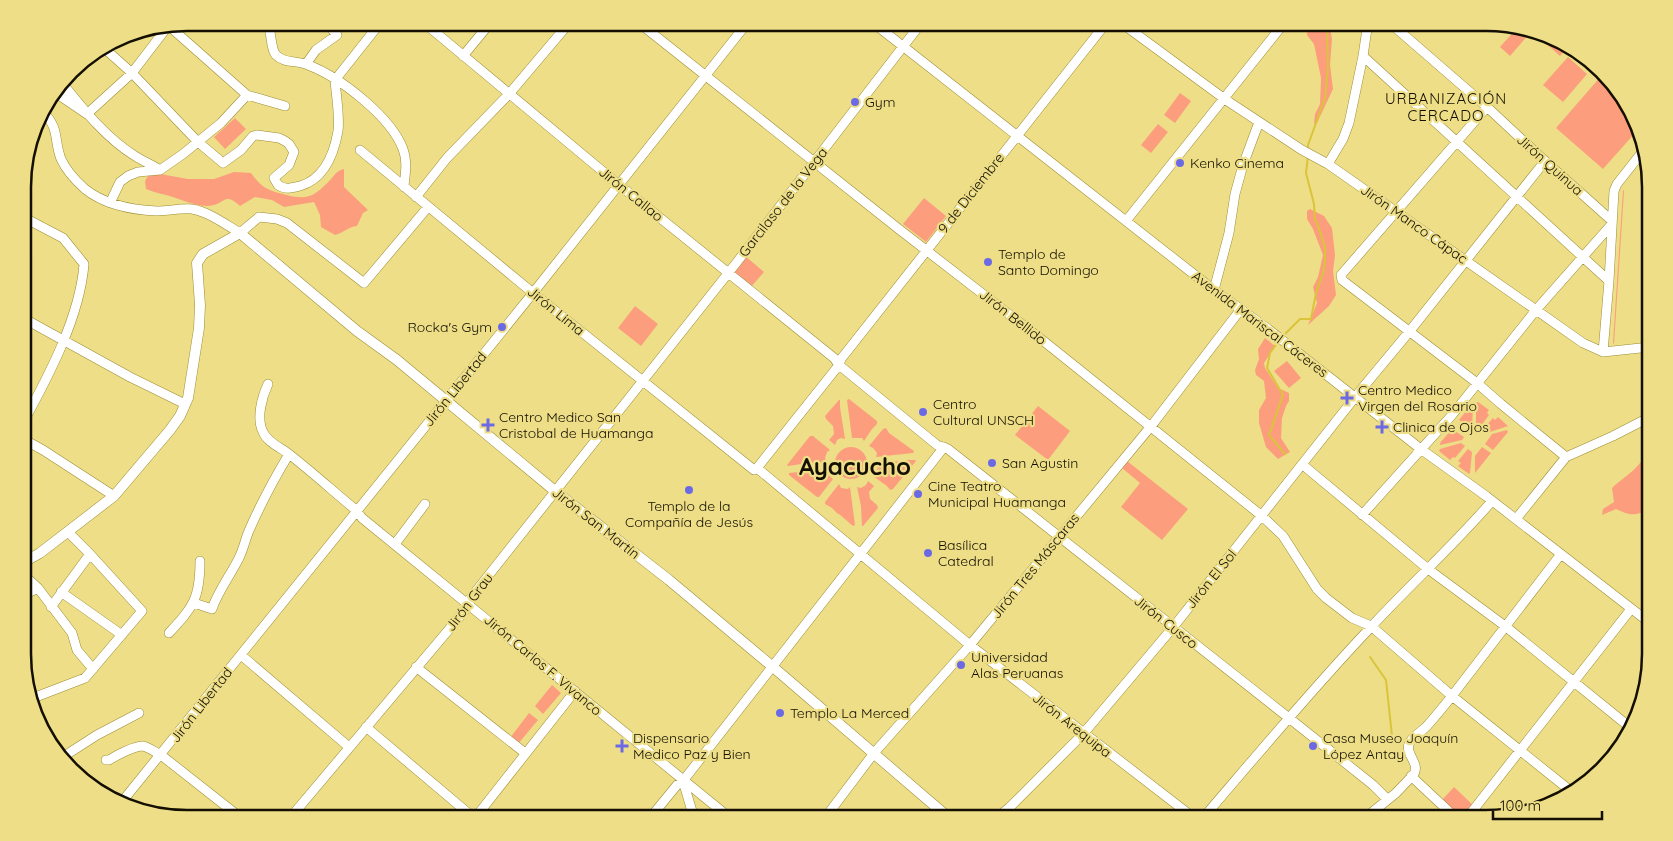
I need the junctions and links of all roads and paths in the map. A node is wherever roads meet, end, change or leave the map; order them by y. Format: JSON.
{"nodes":[{"id":1,"x":884,"y":31,"type":"edge"},
{"id":2,"x":915,"y":31,"type":"edge"},
{"id":3,"x":1100,"y":31,"type":"edge"},
{"id":4,"x":1133,"y":31,"type":"edge"},
{"id":5,"x":1278,"y":31,"type":"edge"},
{"id":6,"x":1367,"y":31,"type":"edge"},
{"id":7,"x":1399,"y":31,"type":"edge"},
{"id":8,"x":176,"y":32,"type":"edge"},
{"id":9,"x":271,"y":32,"type":"edge"},
{"id":10,"x":334,"y":32,"type":"edge"},
{"id":11,"x":373,"y":32,"type":"edge"},
{"id":12,"x":437,"y":32,"type":"edge"},
{"id":13,"x":483,"y":32,"type":"edge"},
{"id":14,"x":562,"y":32,"type":"edge"},
{"id":15,"x":650,"y":32,"type":"edge"},
{"id":16,"x":741,"y":32,"type":"edge"},
{"id":17,"x":163,"y":33,"type":"edge"},
{"id":18,"x":903,"y":46,"type":"junction"},
{"id":19,"x":109,"y":52,"type":"edge"},
{"id":20,"x":463,"y":56,"type":"junction"},
{"id":21,"x":1363,"y":56,"type":"junction"},
{"id":22,"x":306,"y":64,"type":"junction"},
{"id":23,"x":132,"y":73,"type":"junction"},
{"id":24,"x":706,"y":77,"type":"junction"},
{"id":25,"x":335,"y":80,"type":"junction"},
{"id":26,"x":66,"y":88,"type":"edge"},
{"id":27,"x":509,"y":94,"type":"junction"},
{"id":28,"x":247,"y":95,"type":"junction"},
{"id":29,"x":60,"y":96,"type":"edge"},
{"id":30,"x":1224,"y":98,"type":"junction"},
{"id":31,"x":285,"y":106,"type":"dead end"},
{"id":32,"x":1487,"y":107,"type":"junction"},
{"id":33,"x":87,"y":114,"type":"junction"},
{"id":34,"x":48,"y":116,"type":"edge"},
{"id":35,"x":1259,"y":122,"type":"junction"},
{"id":36,"x":1016,"y":136,"type":"junction"},
{"id":37,"x":198,"y":142,"type":"junction"},
{"id":38,"x":1456,"y":142,"type":"junction"},
{"id":39,"x":360,"y":150,"type":"dead end"},
{"id":40,"x":1638,"y":157,"type":"edge"},
{"id":41,"x":815,"y":161,"type":"junction"},
{"id":42,"x":1545,"y":161,"type":"junction"},
{"id":43,"x":1328,"y":164,"type":"junction"},
{"id":44,"x":160,"y":170,"type":"junction"},
{"id":45,"x":618,"y":184,"type":"junction"},
{"id":46,"x":404,"y":187,"type":"junction"},
{"id":47,"x":1518,"y":196,"type":"junction"},
{"id":48,"x":416,"y":197,"type":"junction"},
{"id":49,"x":1593,"y":202,"type":"junction"},
{"id":50,"x":110,"y":203,"type":"junction"},
{"id":51,"x":1613,"y":204,"type":"junction"},
{"id":52,"x":428,"y":207,"type":"junction"},
{"id":53,"x":1396,"y":211,"type":"junction"},
{"id":54,"x":1126,"y":221,"type":"junction"},
{"id":55,"x":32,"y":222,"type":"edge"},
{"id":56,"x":1611,"y":222,"type":"junction"},
{"id":57,"x":240,"y":233,"type":"junction"},
{"id":58,"x":926,"y":250,"type":"junction"},
{"id":59,"x":1583,"y":257,"type":"junction"},
{"id":60,"x":1466,"y":261,"type":"junction"},
{"id":61,"x":729,"y":272,"type":"junction"},
{"id":62,"x":1609,"y":281,"type":"junction"},
{"id":63,"x":1214,"y":290,"type":"junction"},
{"id":64,"x":533,"y":293,"type":"junction"},
{"id":65,"x":1241,"y":309,"type":"junction"},
{"id":66,"x":1536,"y":310,"type":"junction"},
{"id":67,"x":32,"y":323,"type":"edge"},
{"id":68,"x":1409,"y":332,"type":"junction"},
{"id":69,"x":62,"y":341,"type":"junction"},
{"id":70,"x":1642,"y":349,"type":"edge"},
{"id":71,"x":1603,"y":352,"type":"junction"},
{"id":72,"x":839,"y":365,"type":"junction"},
{"id":73,"x":642,"y":381,"type":"junction"},
{"id":74,"x":1477,"y":383,"type":"junction"},
{"id":75,"x":268,"y":384,"type":"dead end"},
{"id":76,"x":1356,"y":397,"type":"junction"},
{"id":77,"x":445,"y":401,"type":"junction"},
{"id":78,"x":185,"y":404,"type":"junction"},
{"id":79,"x":32,"y":407,"type":"edge"},
{"id":80,"x":1642,"y":421,"type":"edge"},
{"id":81,"x":1150,"y":427,"type":"junction"},
{"id":82,"x":31,"y":443,"type":"edge"},
{"id":83,"x":944,"y":447,"type":"junction"},
{"id":84,"x":1422,"y":450,"type":"junction"},
{"id":85,"x":289,"y":454,"type":"junction"},
{"id":86,"x":1566,"y":457,"type":"junction"},
{"id":87,"x":1303,"y":465,"type":"junction"},
{"id":88,"x":756,"y":469,"type":"junction"},
{"id":89,"x":555,"y":491,"type":"junction"},
{"id":90,"x":114,"y":496,"type":"junction"},
{"id":91,"x":1492,"y":501,"type":"junction"},
{"id":92,"x":425,"y":504,"type":"dead end"},
{"id":93,"x":357,"y":511,"type":"junction"},
{"id":94,"x":1362,"y":515,"type":"junction"},
{"id":95,"x":1262,"y":516,"type":"junction"},
{"id":96,"x":1516,"y":520,"type":"junction"},
{"id":97,"x":68,"y":532,"type":"junction"},
{"id":98,"x":1059,"y":537,"type":"junction"},
{"id":99,"x":394,"y":544,"type":"junction"},
{"id":100,"x":860,"y":553,"type":"junction"},
{"id":101,"x":90,"y":554,"type":"junction"},
{"id":102,"x":1561,"y":554,"type":"junction"},
{"id":103,"x":31,"y":558,"type":"edge"},
{"id":104,"x":200,"y":561,"type":"dead end"},
{"id":105,"x":1428,"y":569,"type":"junction"},
{"id":106,"x":31,"y":582,"type":"edge"},
{"id":107,"x":38,"y":588,"type":"junction"},
{"id":108,"x":31,"y":592,"type":"edge"},
{"id":109,"x":61,"y":592,"type":"junction"},
{"id":110,"x":194,"y":603,"type":"junction"},
{"id":111,"x":468,"y":604,"type":"junction"},
{"id":112,"x":51,"y":607,"type":"junction"},
{"id":113,"x":1631,"y":609,"type":"junction"},
{"id":114,"x":1642,"y":617,"type":"edge"},
{"id":115,"x":1371,"y":626,"type":"junction"},
{"id":116,"x":1505,"y":626,"type":"junction"},
{"id":117,"x":1173,"y":627,"type":"junction"},
{"id":118,"x":169,"y":634,"type":"dead end"},
{"id":119,"x":122,"y":635,"type":"junction"},
{"id":120,"x":970,"y":645,"type":"junction"},
{"id":121,"x":241,"y":655,"type":"junction"},
{"id":122,"x":416,"y":667,"type":"junction"},
{"id":123,"x":773,"y":667,"type":"junction"},
{"id":124,"x":93,"y":669,"type":"junction"},
{"id":125,"x":1574,"y":681,"type":"junction"},
{"id":126,"x":575,"y":691,"type":"junction"},
{"id":127,"x":38,"y":696,"type":"edge"},
{"id":128,"x":1452,"y":696,"type":"junction"},
{"id":129,"x":139,"y":713,"type":"dead end"},
{"id":130,"x":1288,"y":718,"type":"junction"},
{"id":131,"x":1626,"y":724,"type":"edge"},
{"id":132,"x":366,"y":726,"type":"junction"},
{"id":133,"x":1083,"y":734,"type":"junction"},
{"id":134,"x":349,"y":747,"type":"junction"},
{"id":135,"x":1520,"y":752,"type":"junction"},
{"id":136,"x":525,"y":753,"type":"junction"},
{"id":137,"x":874,"y":753,"type":"junction"},
{"id":138,"x":67,"y":754,"type":"edge"},
{"id":139,"x":161,"y":755,"type":"junction"},
{"id":140,"x":106,"y":760,"type":"dead end"},
{"id":141,"x":1411,"y":776,"type":"junction"},
{"id":142,"x":683,"y":781,"type":"junction"},
{"id":143,"x":1566,"y":788,"type":"edge"},
{"id":144,"x":126,"y":797,"type":"edge"},
{"id":145,"x":1387,"y":799,"type":"junction"},
{"id":146,"x":939,"y":809,"type":"edge"},
{"id":147,"x":1007,"y":809,"type":"edge"},
{"id":148,"x":1182,"y":809,"type":"edge"},
{"id":149,"x":1210,"y":809,"type":"edge"},
{"id":150,"x":1375,"y":809,"type":"edge"},
{"id":151,"x":1446,"y":809,"type":"edge"},
{"id":152,"x":1474,"y":809,"type":"edge"},
{"id":153,"x":231,"y":810,"type":"edge"},
{"id":154,"x":297,"y":810,"type":"edge"},
{"id":155,"x":464,"y":810,"type":"edge"},
{"id":156,"x":480,"y":810,"type":"edge"},
{"id":157,"x":657,"y":810,"type":"edge"},
{"id":158,"x":692,"y":810,"type":"edge"},
{"id":159,"x":719,"y":810,"type":"edge"},
{"id":160,"x":831,"y":810,"type":"edge"}],
"edges":[{"from":1,"to":18,"type":"street","name":"Avenida Mariscal Cáceres"},
{"from":2,"to":18,"type":"street","name":"Garcilaso de la Vega"},
{"from":3,"to":36,"type":"street","name":"9 de Diciembre"},
{"from":4,"to":30,"type":"street","name":"Jirón Manco Cápac"},
{"from":5,"to":30,"type":"street"},
{"from":6,"to":21,"type":"street"},
{"from":7,"to":32,"type":"street","name":"Jirón Quinua"},
{"from":8,"to":28,"type":"street"},
{"from":9,"to":22,"type":"street"},
{"from":10,"to":22,"type":"street"},
{"from":11,"to":25,"type":"street"},
{"from":12,"to":20,"type":"street","name":"Jirón Callao"},
{"from":13,"to":20,"type":"street"},
{"from":14,"to":27,"type":"street"},
{"from":15,"to":24,"type":"street","name":"Jirón Bellido"},
{"from":16,"to":24,"type":"street","name":"Jirón Libertad"},
{"from":17,"to":23,"type":"street"},
{"from":18,"to":36,"type":"street","name":"Avenida Mariscal Cáceres"},
{"from":18,"to":41,"type":"street","name":"Garcilaso de la Vega"},
{"from":19,"to":23,"type":"street"},
{"from":20,"to":27,"type":"street","name":"Jirón Callao"},
{"from":21,"to":38,"type":"street"},
{"from":21,"to":43,"type":"street"},
{"from":22,"to":25,"type":"street"},
{"from":23,"to":33,"type":"street"},
{"from":23,"to":37,"type":"street"},
{"from":24,"to":41,"type":"street","name":"Jirón Bellido"},
{"from":24,"to":45,"type":"street","name":"Jirón Libertad"},
{"from":25,"to":37,"type":"street"},
{"from":25,"to":46,"type":"street"},
{"from":26,"to":33,"type":"street"},
{"from":27,"to":45,"type":"street","name":"Jirón Callao"},
{"from":27,"to":48,"type":"street"},
{"from":28,"to":31,"type":"street"},
{"from":28,"to":37,"type":"street"},
{"from":29,"to":33,"type":"street"},
{"from":30,"to":35,"type":"street","name":"Jirón Manco Cápac"},
{"from":30,"to":54,"type":"street"},
{"from":32,"to":38,"type":"street"},
{"from":32,"to":42,"type":"street","name":"Jirón Quinua"},
{"from":33,"to":44,"type":"street"},
{"from":34,"to":50,"type":"street"},
{"from":35,"to":43,"type":"street","name":"Jirón Manco Cápac"},
{"from":35,"to":63,"type":"street"},
{"from":36,"to":54,"type":"street","name":"Avenida Mariscal Cáceres"},
{"from":36,"to":58,"type":"street","name":"9 de Diciembre"},
{"from":37,"to":44,"type":"street"},
{"from":38,"to":47,"type":"street"},
{"from":38,"to":53,"type":"street"},
{"from":39,"to":46,"type":"street","name":"Jirón Lima"},
{"from":40,"to":51,"type":"street"},
{"from":41,"to":58,"type":"street","name":"Jirón Bellido"},
{"from":41,"to":61,"type":"street","name":"Garcilaso de la Vega"},
{"from":42,"to":47,"type":"street","name":"Jirón El Sol"},
{"from":42,"to":49,"type":"street","name":"Jirón Quinua"},
{"from":43,"to":53,"type":"street","name":"Jirón Manco Cápac"},
{"from":44,"to":50,"type":"street"},
{"from":45,"to":61,"type":"street","name":"Jirón Callao"},
{"from":45,"to":64,"type":"street","name":"Jirón Libertad"},
{"from":46,"to":48,"type":"street","name":"Jirón Lima"},
{"from":47,"to":59,"type":"street"},
{"from":47,"to":60,"type":"street","name":"Jirón El Sol"},
{"from":48,"to":52,"type":"street","name":"Jirón Lima"},
{"from":49,"to":51,"type":"street"},
{"from":49,"to":56,"type":"street","name":"Jirón Quinua"},
{"from":50,"to":57,"type":"street"},
{"from":51,"to":56,"type":"street"},
{"from":52,"to":57,"type":"street"},
{"from":52,"to":64,"type":"street","name":"Jirón Lima"},
{"from":53,"to":60,"type":"street","name":"Jirón Manco Cápac"},
{"from":53,"to":68,"type":"street"},
{"from":54,"to":63,"type":"street","name":"Avenida Mariscal Cáceres"},
{"from":55,"to":69,"type":"street"},
{"from":56,"to":59,"type":"street"},
{"from":56,"to":62,"type":"street"},
{"from":57,"to":77,"type":"street","name":"Jirón San Martín"},
{"from":57,"to":78,"type":"street"},
{"from":58,"to":72,"type":"street","name":"9 de Diciembre"},
{"from":58,"to":81,"type":"street","name":"Jirón Bellido"},
{"from":59,"to":62,"type":"street"},
{"from":59,"to":66,"type":"street"},
{"from":60,"to":66,"type":"street","name":"Jirón Manco Cápac"},
{"from":60,"to":68,"type":"street","name":"Jirón El Sol"},
{"from":61,"to":72,"type":"street","name":"Jirón Callao"},
{"from":61,"to":73,"type":"street","name":"Garcilaso de la Vega"},
{"from":62,"to":71,"type":"street"},
{"from":63,"to":65,"type":"street","name":"Avenida Mariscal Cáceres"},
{"from":64,"to":73,"type":"street","name":"Jirón Lima"},
{"from":64,"to":77,"type":"street","name":"Jirón Libertad"},
{"from":65,"to":76,"type":"street","name":"Avenida Mariscal Cáceres"},
{"from":65,"to":81,"type":"street","name":"Jirón Tres Máscaras"},
{"from":66,"to":71,"type":"street","name":"Jirón Manco Cápac"},
{"from":66,"to":74,"type":"street"},
{"from":67,"to":69,"type":"street"},
{"from":68,"to":74,"type":"street"},
{"from":68,"to":76,"type":"street","name":"Jirón El Sol"},
{"from":69,"to":78,"type":"street"},
{"from":69,"to":79,"type":"street"},
{"from":70,"to":71,"type":"street"},
{"from":72,"to":83,"type":"street","name":"Jirón Callao"},
{"from":72,"to":88,"type":"street","name":"9 de Diciembre"},
{"from":73,"to":88,"type":"street","name":"Jirón Lima"},
{"from":73,"to":89,"type":"street","name":"Jirón Grau"},
{"from":74,"to":84,"type":"street"},
{"from":74,"to":86,"type":"street"},
{"from":75,"to":85,"type":"street","name":"Jirón Carlos F. Vivanco"},
{"from":76,"to":84,"type":"street","name":"Avenida Mariscal Cáceres"},
{"from":76,"to":87,"type":"street","name":"Jirón El Sol"},
{"from":77,"to":89,"type":"street","name":"Jirón San Martín"},
{"from":77,"to":93,"type":"street","name":"Jirón Libertad"},
{"from":78,"to":90,"type":"street"},
{"from":80,"to":86,"type":"street"},
{"from":81,"to":95,"type":"street","name":"Jirón Bellido"},
{"from":81,"to":98,"type":"street","name":"Jirón Tres Máscaras"},
{"from":82,"to":90,"type":"street"},
{"from":83,"to":98,"type":"street","name":"Jirón Cusco"},
{"from":83,"to":100,"type":"street"},
{"from":84,"to":91,"type":"street","name":"Avenida Mariscal Cáceres"},
{"from":84,"to":94,"type":"street"},
{"from":85,"to":93,"type":"street","name":"Jirón Carlos F. Vivanco"},
{"from":85,"to":110,"type":"street"},
{"from":86,"to":96,"type":"street"},
{"from":87,"to":94,"type":"street"},
{"from":87,"to":95,"type":"street","name":"Jirón El Sol"},
{"from":88,"to":100,"type":"street","name":"Jirón Lima"},
{"from":89,"to":111,"type":"street","name":"Jirón Grau"},
{"from":89,"to":123,"type":"street","name":"Jirón San Martín"},
{"from":90,"to":97,"type":"street"},
{"from":91,"to":96,"type":"street","name":"Avenida Mariscal Cáceres"},
{"from":91,"to":105,"type":"street"},
{"from":92,"to":99,"type":"street"},
{"from":93,"to":99,"type":"street","name":"Jirón Carlos F. Vivanco"},
{"from":93,"to":121,"type":"street","name":"Jirón Libertad"},
{"from":94,"to":105,"type":"street"},
{"from":95,"to":115,"type":"street","name":"Jirón Bellido"},
{"from":95,"to":117,"type":"street","name":"Jirón El Sol"},
{"from":96,"to":102,"type":"street","name":"Avenida Mariscal Cáceres"},
{"from":97,"to":101,"type":"street"},
{"from":97,"to":103,"type":"street"},
{"from":98,"to":117,"type":"street","name":"Jirón Cusco"},
{"from":98,"to":120,"type":"street","name":"Jirón Tres Máscaras"},
{"from":99,"to":111,"type":"street","name":"Jirón Carlos F. Vivanco"},
{"from":100,"to":120,"type":"street","name":"Jirón Arequipa"},
{"from":100,"to":123,"type":"street"},
{"from":101,"to":109,"type":"street"},
{"from":101,"to":119,"type":"street"},
{"from":102,"to":113,"type":"street","name":"Avenida Mariscal Cáceres"},
{"from":102,"to":116,"type":"street"},
{"from":104,"to":110,"type":"street"},
{"from":105,"to":115,"type":"street"},
{"from":105,"to":116,"type":"street"},
{"from":106,"to":107,"type":"street"},
{"from":107,"to":108,"type":"street"},
{"from":107,"to":112,"type":"street"},
{"from":109,"to":112,"type":"street"},
{"from":109,"to":119,"type":"street"},
{"from":110,"to":118,"type":"street"},
{"from":111,"to":122,"type":"street","name":"Jirón Grau"},
{"from":111,"to":126,"type":"street","name":"Jirón Carlos F. Vivanco"},
{"from":112,"to":124,"type":"street"},
{"from":113,"to":114,"type":"street","name":"Avenida Mariscal Cáceres"},
{"from":113,"to":125,"type":"street"},
{"from":115,"to":128,"type":"street","name":"Jirón Bellido"},
{"from":115,"to":130,"type":"street"},
{"from":116,"to":125,"type":"street"},
{"from":116,"to":128,"type":"street"},
{"from":117,"to":130,"type":"street","name":"Jirón Cusco"},
{"from":117,"to":133,"type":"street","name":"Jirón El Sol"},
{"from":119,"to":124,"type":"street"},
{"from":120,"to":133,"type":"street","name":"Jirón Arequipa"},
{"from":120,"to":137,"type":"street","name":"Jirón Tres Máscaras"},
{"from":121,"to":134,"type":"street"},
{"from":121,"to":139,"type":"street","name":"Jirón Libertad"},
{"from":122,"to":132,"type":"street","name":"Jirón Grau"},
{"from":122,"to":136,"type":"street"},
{"from":123,"to":137,"type":"street","name":"Jirón San Martín"},
{"from":123,"to":142,"type":"street"},
{"from":124,"to":127,"type":"street"},
{"from":125,"to":131,"type":"street"},
{"from":125,"to":135,"type":"street"},
{"from":126,"to":136,"type":"street"},
{"from":126,"to":142,"type":"street","name":"Jirón Carlos F. Vivanco"},
{"from":128,"to":135,"type":"street","name":"Jirón Bellido"},
{"from":128,"to":141,"type":"street"},
{"from":129,"to":138,"type":"street"},
{"from":130,"to":145,"type":"street","name":"Jirón Cusco"},
{"from":130,"to":149,"type":"street"},
{"from":132,"to":134,"type":"street","name":"Jirón Grau"},
{"from":132,"to":155,"type":"street"},
{"from":133,"to":147,"type":"street","name":"Jirón El Sol"},
{"from":133,"to":148,"type":"street","name":"Jirón Arequipa"},
{"from":134,"to":154,"type":"street","name":"Jirón Grau"},
{"from":135,"to":143,"type":"street","name":"Jirón Bellido"},
{"from":135,"to":152,"type":"street"},
{"from":136,"to":156,"type":"street"},
{"from":137,"to":146,"type":"street","name":"Jirón San Martín"},
{"from":137,"to":160,"type":"street","name":"Jirón Tres Máscaras"},
{"from":139,"to":140,"type":"street"},
{"from":139,"to":144,"type":"street","name":"Jirón Libertad"},
{"from":139,"to":153,"type":"street"},
{"from":141,"to":145,"type":"street"},
{"from":141,"to":151,"type":"street"},
{"from":142,"to":157,"type":"street"},
{"from":142,"to":158,"type":"street"},
{"from":142,"to":159,"type":"street","name":"Jirón Carlos F. Vivanco"},
{"from":145,"to":150,"type":"street"}]}
